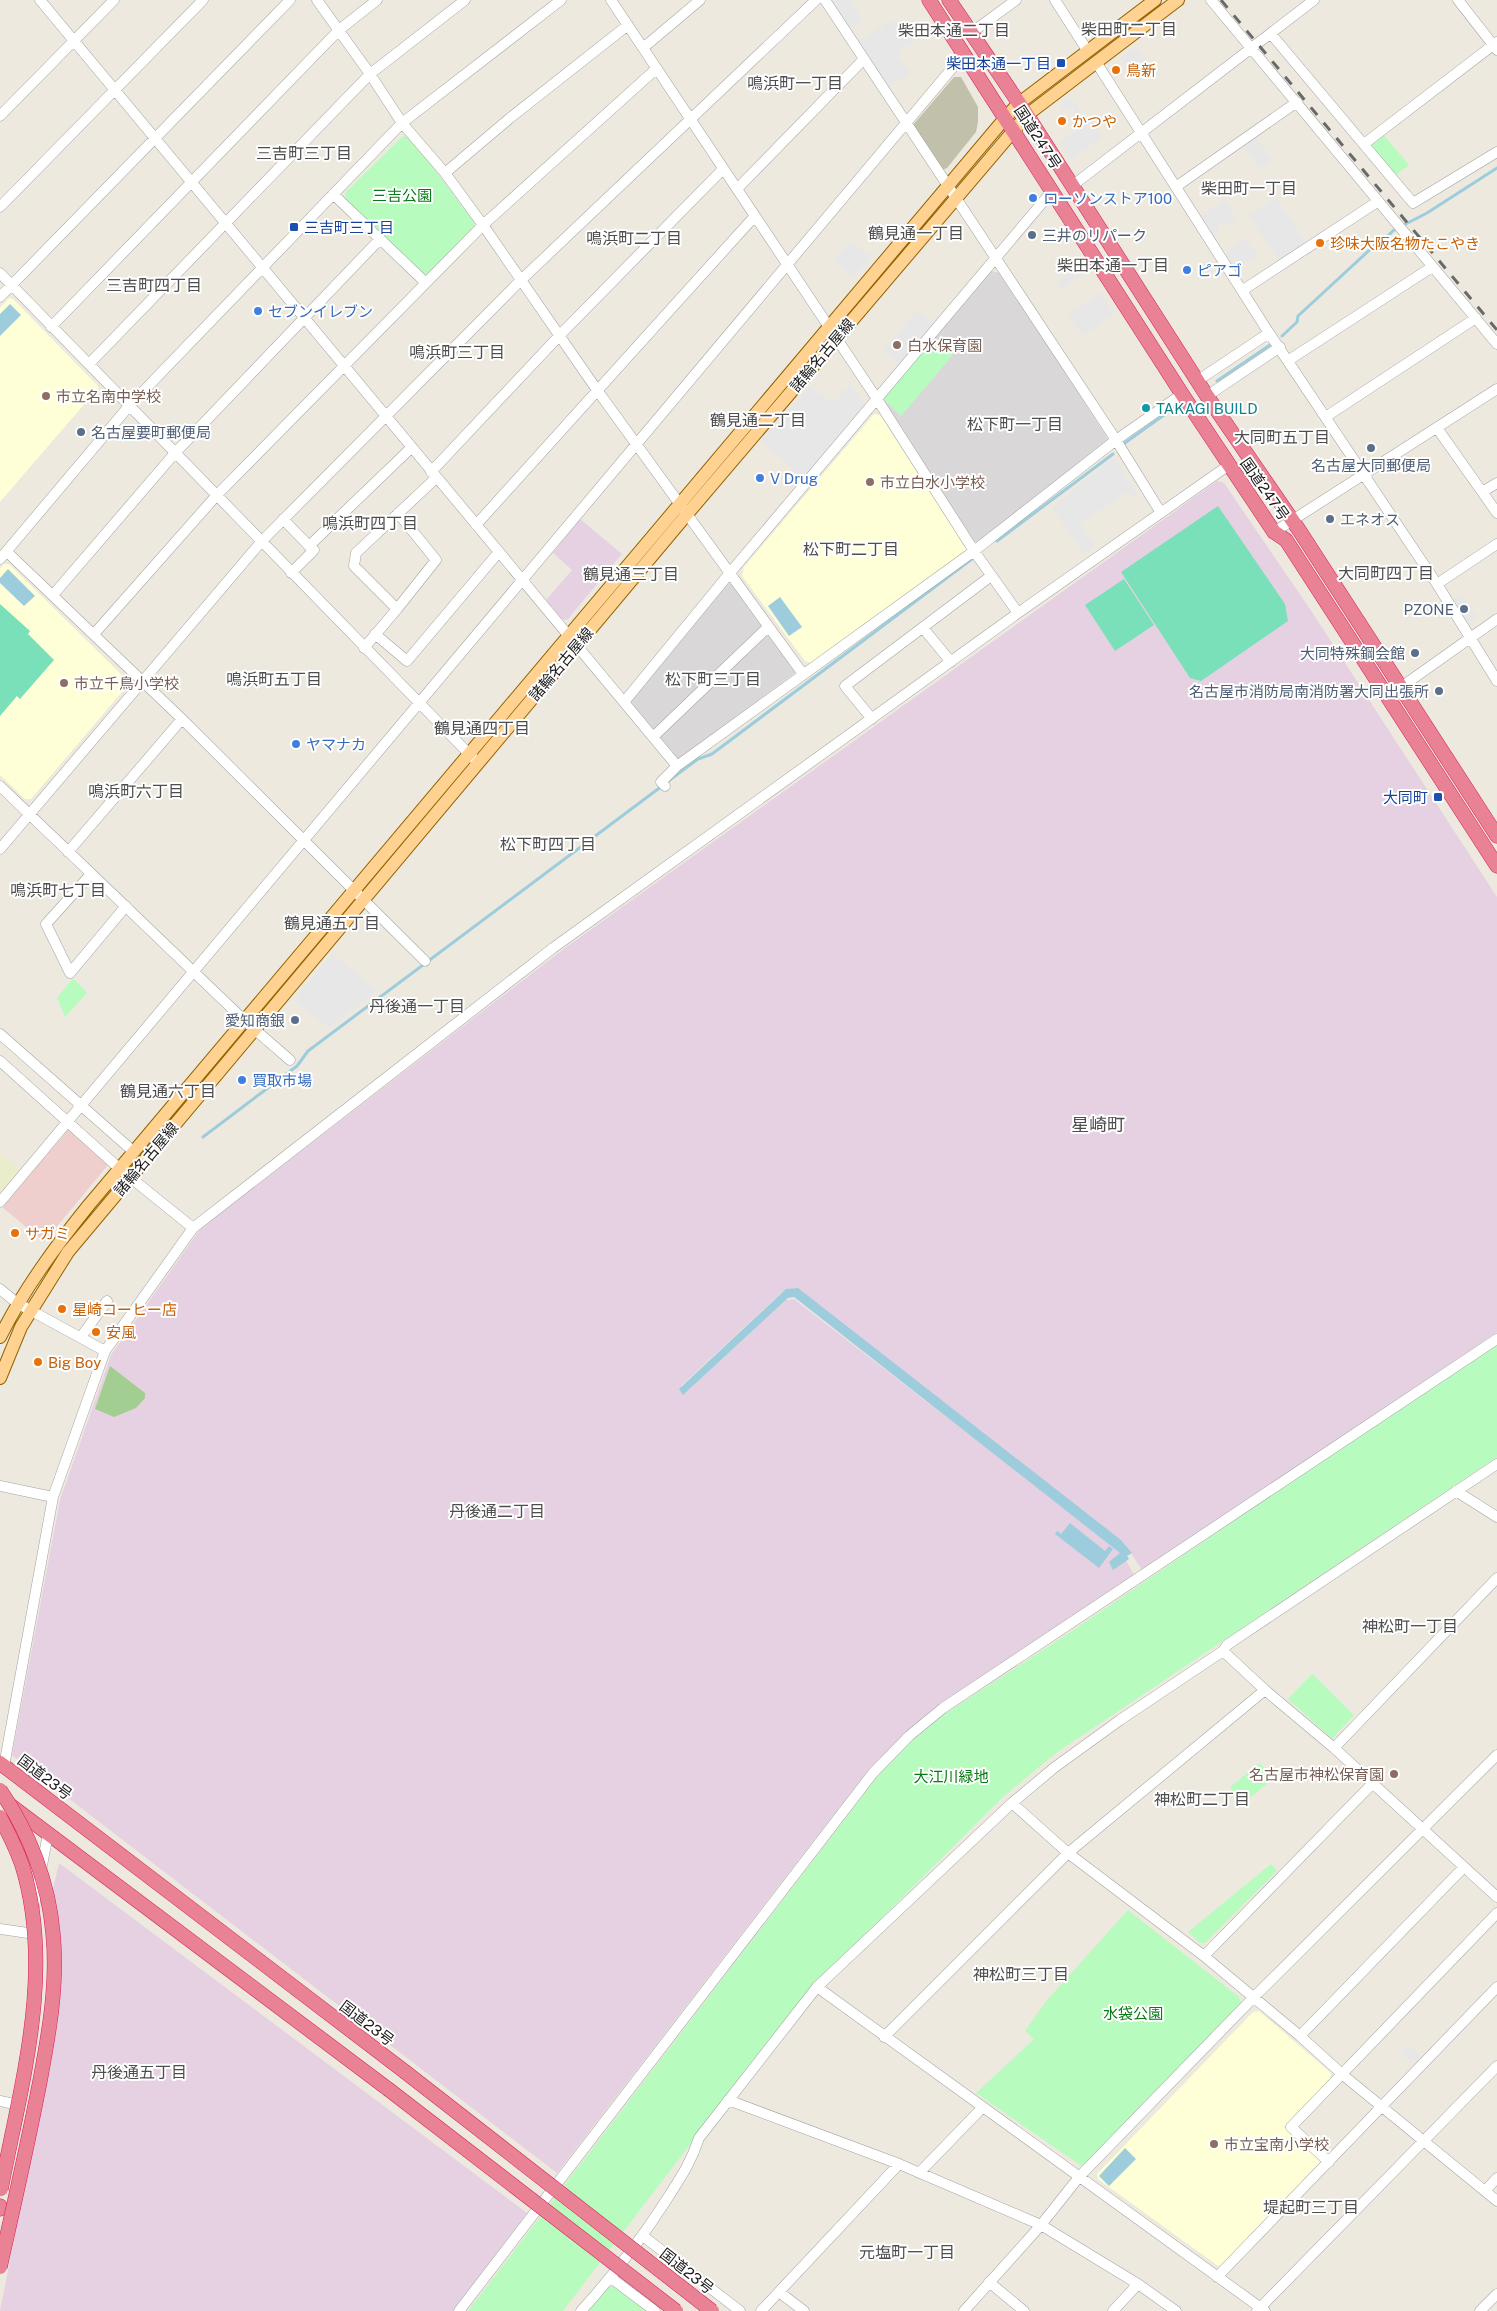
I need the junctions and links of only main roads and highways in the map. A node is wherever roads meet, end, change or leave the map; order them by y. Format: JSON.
{"nodes":[{"id":1,"x":929,"y":0,"type":"edge"},
{"id":2,"x":949,"y":0,"type":"edge"},
{"id":3,"x":1155,"y":0,"type":"edge"},
{"id":4,"x":1178,"y":0,"type":"edge"},
{"id":5,"x":1022,"y":110,"type":"junction"},
{"id":6,"x":1006,"y":117,"type":"junction"},
{"id":7,"x":1015,"y":130,"type":"junction"},
{"id":8,"x":473,"y":759,"type":"junction"},
{"id":9,"x":1494,"y":827,"type":"edge"},
{"id":10,"x":1497,"y":866,"type":"edge"},
{"id":11,"x":250,"y":1025,"type":"junction"},
{"id":12,"x":0,"y":1337,"type":"edge"},
{"id":13,"x":0,"y":1378,"type":"edge"},
{"id":14,"x":2,"y":1764,"type":"edge"},
{"id":15,"x":0,"y":1790,"type":"edge"},
{"id":16,"x":0,"y":1798,"type":"edge"},
{"id":17,"x":0,"y":1817,"type":"edge"},
{"id":18,"x":0,"y":2193,"type":"edge"},
{"id":19,"x":0,"y":2267,"type":"edge"},
{"id":20,"x":676,"y":2311,"type":"edge"},
{"id":21,"x":712,"y":2311,"type":"edge"}],
"edges":[{"from":1,"to":6,"type":"highway","name":"国道247号"},
{"from":2,"to":5,"type":"highway","name":"国道247号"},
{"from":3,"to":5,"type":"main road","name":"諸輪名古屋線"},
{"from":4,"to":5,"type":"main road","name":"諸輪名古屋線"},
{"from":5,"to":6,"type":"main road","name":"諸輪名古屋線"},
{"from":5,"to":7,"type":"main road","name":"諸輪名古屋線"},
{"from":5,"to":9,"type":"highway","name":"国道247号"},
{"from":6,"to":7,"type":"highway","name":"国道247号"},
{"from":6,"to":8,"type":"main road","name":"諸輪名古屋線"},
{"from":7,"to":8,"type":"main road","name":"諸輪名古屋線"},
{"from":7,"to":10,"type":"highway","name":"国道247号"},
{"from":8,"to":11,"type":"main road","name":"諸輪名古屋線"},
{"from":11,"to":12,"type":"main road","name":"諸輪名古屋線"},
{"from":11,"to":13,"type":"main road","name":"諸輪名古屋線"},
{"from":14,"to":21,"type":"highway","name":"国道23号","bridge":true},
{"from":15,"to":19,"type":"highway","bridge":true},
{"from":16,"to":20,"type":"highway","bridge":true},
{"from":17,"to":18,"type":"highway","bridge":true}]}
